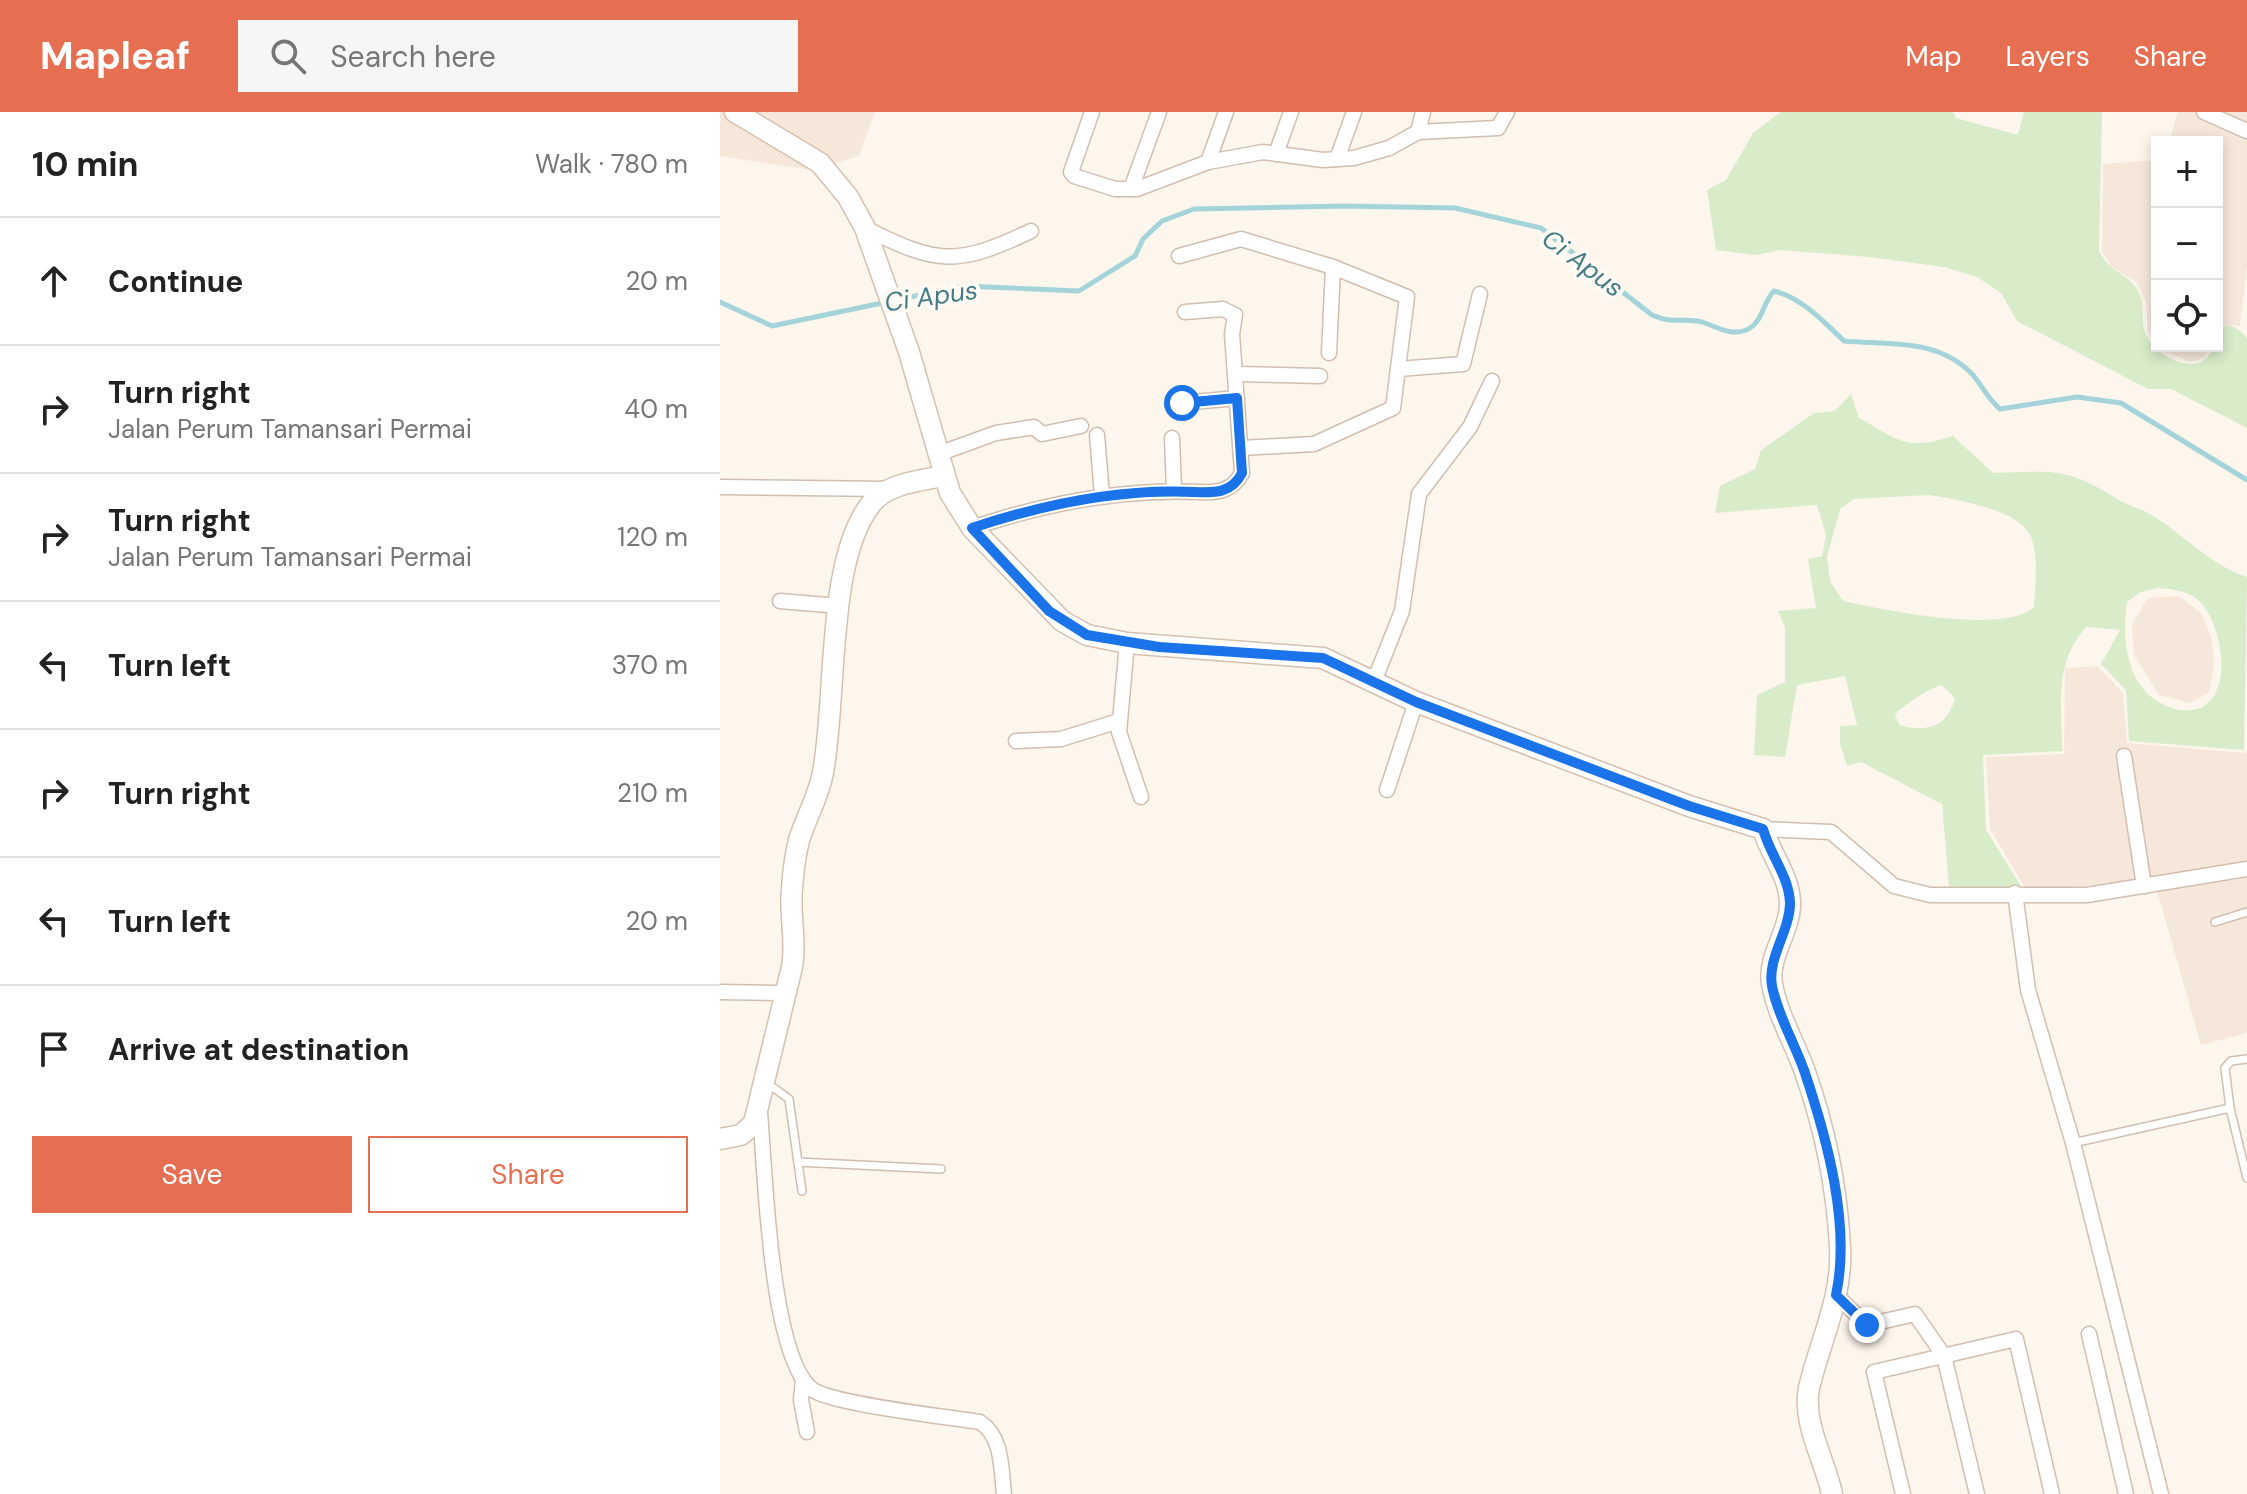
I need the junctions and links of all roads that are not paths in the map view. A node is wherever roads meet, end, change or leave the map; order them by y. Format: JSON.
{"nodes":[{"id":1,"x":735,"y":112,"type":"edge"},
{"id":2,"x":1092,"y":112,"type":"edge"},
{"id":3,"x":1159,"y":112,"type":"edge"},
{"id":4,"x":1226,"y":112,"type":"edge"},
{"id":5,"x":1291,"y":112,"type":"edge"},
{"id":6,"x":1354,"y":112,"type":"edge"},
{"id":7,"x":1423,"y":112,"type":"edge"},
{"id":8,"x":1507,"y":112,"type":"edge"},
{"id":9,"x":2204,"y":112,"type":"edge"},
{"id":10,"x":2247,"y":131,"type":"edge"},
{"id":11,"x":1418,"y":132,"type":"junction"},
{"id":12,"x":1276,"y":154,"type":"junction"},
{"id":13,"x":1337,"y":159,"type":"junction"},
{"id":14,"x":1208,"y":162,"type":"junction"},
{"id":15,"x":1131,"y":189,"type":"junction"},
{"id":16,"x":865,"y":228,"type":"junction"},
{"id":17,"x":1031,"y":231,"type":"dead end"},
{"id":18,"x":1179,"y":256,"type":"dead end"},
{"id":19,"x":1333,"y":267,"type":"junction"},
{"id":20,"x":1480,"y":294,"type":"dead end"},
{"id":21,"x":1185,"y":312,"type":"dead end"},
{"id":22,"x":1329,"y":353,"type":"dead end"},
{"id":23,"x":1398,"y":369,"type":"junction"},
{"id":24,"x":1235,"y":374,"type":"junction"},
{"id":25,"x":1320,"y":376,"type":"dead end"},
{"id":26,"x":1492,"y":381,"type":"dead end"},
{"id":27,"x":1237,"y":398,"type":"junction"},
{"id":28,"x":1182,"y":403,"type":"dead end"},
{"id":29,"x":1081,"y":426,"type":"dead end"},
{"id":30,"x":1097,"y":435,"type":"dead end"},
{"id":31,"x":1172,"y":438,"type":"dead end"},
{"id":32,"x":1241,"y":448,"type":"junction"},
{"id":33,"x":938,"y":454,"type":"junction"},
{"id":34,"x":943,"y":476,"type":"junction"},
{"id":35,"x":720,"y":487,"type":"edge"},
{"id":36,"x":892,"y":489,"type":"junction"},
{"id":37,"x":1174,"y":491,"type":"junction"},
{"id":38,"x":1102,"y":495,"type":"junction"},
{"id":39,"x":972,"y":528,"type":"junction"},
{"id":40,"x":780,"y":601,"type":"dead end"},
{"id":41,"x":839,"y":606,"type":"junction"},
{"id":42,"x":1127,"y":643,"type":"junction"},
{"id":43,"x":1373,"y":684,"type":"junction"},
{"id":44,"x":1416,"y":702,"type":"junction"},
{"id":45,"x":1119,"y":721,"type":"junction"},
{"id":46,"x":1016,"y":741,"type":"dead end"},
{"id":47,"x":2124,"y":756,"type":"dead end"},
{"id":48,"x":1387,"y":790,"type":"dead end"},
{"id":49,"x":1141,"y":797,"type":"dead end"},
{"id":50,"x":1763,"y":829,"type":"junction"},
{"id":51,"x":2247,"y":869,"type":"edge"},
{"id":52,"x":2144,"y":886,"type":"junction"},
{"id":53,"x":2015,"y":893,"type":"junction"},
{"id":54,"x":2247,"y":912,"type":"edge"},
{"id":55,"x":2215,"y":922,"type":"dead end"},
{"id":56,"x":720,"y":992,"type":"edge"},
{"id":57,"x":785,"y":993,"type":"junction"},
{"id":58,"x":2247,"y":1059,"type":"edge"},
{"id":59,"x":765,"y":1082,"type":"junction"},
{"id":60,"x":759,"y":1106,"type":"junction"},
{"id":61,"x":2230,"y":1108,"type":"junction"},
{"id":62,"x":720,"y":1139,"type":"edge"},
{"id":63,"x":2073,"y":1143,"type":"junction"},
{"id":64,"x":798,"y":1162,"type":"junction"},
{"id":65,"x":941,"y":1169,"type":"dead end"},
{"id":66,"x":2247,"y":1178,"type":"edge"},
{"id":67,"x":802,"y":1191,"type":"dead end"},
{"id":68,"x":1836,"y":1295,"type":"junction"},
{"id":69,"x":2089,"y":1334,"type":"dead end"},
{"id":70,"x":1944,"y":1356,"type":"junction"},
{"id":71,"x":803,"y":1380,"type":"junction"},
{"id":72,"x":807,"y":1432,"type":"dead end"},
{"id":73,"x":1004,"y":1494,"type":"edge"},
{"id":74,"x":1832,"y":1494,"type":"edge"},
{"id":75,"x":1903,"y":1494,"type":"edge"},
{"id":76,"x":1977,"y":1494,"type":"edge"},
{"id":77,"x":2052,"y":1494,"type":"edge"},
{"id":78,"x":2125,"y":1494,"type":"edge"},
{"id":79,"x":2161,"y":1494,"type":"edge"}],
"edges":[{"from":1,"to":16,"type":"main road"},
{"from":2,"to":15,"type":"street"},
{"from":3,"to":15,"type":"street"},
{"from":4,"to":14,"type":"street"},
{"from":5,"to":12,"type":"street"},
{"from":6,"to":13,"type":"street"},
{"from":7,"to":11,"type":"street"},
{"from":8,"to":11,"type":"street"},
{"from":9,"to":10,"type":"street"},
{"from":11,"to":13,"type":"street"},
{"from":12,"to":13,"type":"street"},
{"from":12,"to":14,"type":"street"},
{"from":14,"to":15,"type":"street"},
{"from":16,"to":17,"type":"street"},
{"from":16,"to":33,"type":"main road"},
{"from":18,"to":19,"type":"street"},
{"from":19,"to":22,"type":"street"},
{"from":19,"to":23,"type":"street"},
{"from":20,"to":23,"type":"street"},
{"from":21,"to":24,"type":"street"},
{"from":23,"to":32,"type":"street"},
{"from":24,"to":25,"type":"street"},
{"from":24,"to":27,"type":"street"},
{"from":26,"to":43,"type":"street"},
{"from":27,"to":28,"type":"street"},
{"from":27,"to":32,"type":"street"},
{"from":29,"to":33,"type":"street"},
{"from":30,"to":38,"type":"street"},
{"from":31,"to":37,"type":"street"},
{"from":32,"to":37,"type":"street"},
{"from":33,"to":34,"type":"main road"},
{"from":34,"to":36,"type":"main road"},
{"from":34,"to":39,"type":"main road"},
{"from":35,"to":36,"type":"street"},
{"from":36,"to":41,"type":"main road"},
{"from":37,"to":38,"type":"street"},
{"from":38,"to":39,"type":"street"},
{"from":39,"to":42,"type":"main road"},
{"from":40,"to":41,"type":"street"},
{"from":41,"to":57,"type":"main road"},
{"from":42,"to":43,"type":"main road"},
{"from":42,"to":45,"type":"street"},
{"from":43,"to":44,"type":"main road"},
{"from":44,"to":48,"type":"street"},
{"from":44,"to":50,"type":"main road"},
{"from":45,"to":46,"type":"street"},
{"from":45,"to":49,"type":"street"},
{"from":47,"to":52,"type":"street"},
{"from":50,"to":53,"type":"street"},
{"from":50,"to":68,"type":"main road"},
{"from":51,"to":52,"type":"street"},
{"from":52,"to":53,"type":"street"},
{"from":53,"to":63,"type":"street"},
{"from":54,"to":55,"type":"lane"},
{"from":56,"to":57,"type":"street"},
{"from":57,"to":59,"type":"main road"},
{"from":58,"to":61,"type":"lane"},
{"from":59,"to":60,"type":"main road"},
{"from":59,"to":64,"type":"lane"},
{"from":60,"to":62,"type":"main road"},
{"from":60,"to":71,"type":"street"},
{"from":61,"to":63,"type":"lane"},
{"from":61,"to":66,"type":"lane"},
{"from":63,"to":79,"type":"street"},
{"from":64,"to":65,"type":"lane"},
{"from":64,"to":67,"type":"lane"},
{"from":68,"to":70,"type":"street"},
{"from":68,"to":74,"type":"main road"},
{"from":69,"to":78,"type":"street"},
{"from":70,"to":75,"type":"street"},
{"from":70,"to":76,"type":"street"},
{"from":70,"to":77,"type":"street"},
{"from":71,"to":72,"type":"street"},
{"from":71,"to":73,"type":"street"}]}
